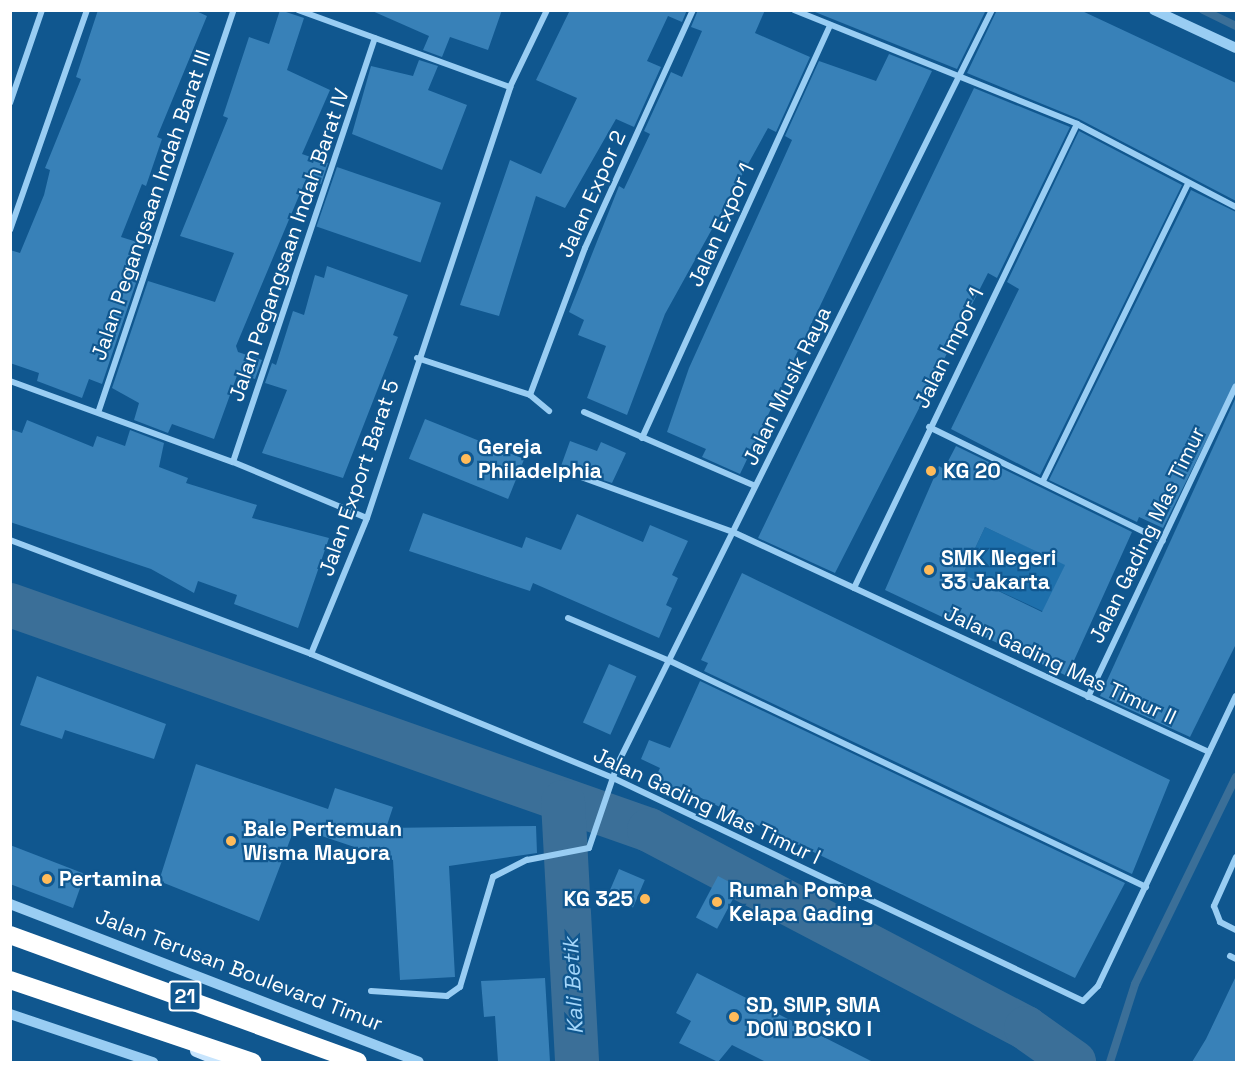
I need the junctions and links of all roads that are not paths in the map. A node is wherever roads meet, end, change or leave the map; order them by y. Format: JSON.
{"nodes":[{"id":1,"x":42,"y":10,"type":"edge"},
{"id":2,"x":87,"y":10,"type":"edge"},
{"id":3,"x":234,"y":10,"type":"edge"},
{"id":4,"x":298,"y":10,"type":"edge"},
{"id":5,"x":547,"y":10,"type":"edge"},
{"id":6,"x":693,"y":10,"type":"edge"},
{"id":7,"x":794,"y":10,"type":"edge"},
{"id":8,"x":992,"y":10,"type":"edge"},
{"id":9,"x":1154,"y":10,"type":"edge"},
{"id":10,"x":830,"y":25,"type":"junction"},
{"id":11,"x":375,"y":38,"type":"junction"},
{"id":12,"x":1236,"y":48,"type":"edge"},
{"id":13,"x":960,"y":73,"type":"junction"},
{"id":14,"x":510,"y":87,"type":"junction"},
{"id":15,"x":13,"y":90,"type":"edge"},
{"id":16,"x":10,"y":104,"type":"edge"},
{"id":17,"x":1077,"y":124,"type":"junction"},
{"id":18,"x":1188,"y":184,"type":"junction"},
{"id":19,"x":1236,"y":207,"type":"edge"},
{"id":20,"x":10,"y":230,"type":"edge"},
{"id":21,"x":417,"y":358,"type":"junction"},
{"id":22,"x":10,"y":381,"type":"edge"},
{"id":23,"x":1236,"y":386,"type":"edge"},
{"id":24,"x":530,"y":395,"type":"junction"},
{"id":25,"x":99,"y":410,"type":"junction"},
{"id":26,"x":549,"y":411,"type":"dead end"},
{"id":27,"x":584,"y":412,"type":"dead end"},
{"id":28,"x":929,"y":427,"type":"junction"},
{"id":29,"x":642,"y":438,"type":"junction"},
{"id":30,"x":233,"y":462,"type":"junction"},
{"id":31,"x":581,"y":477,"type":"dead end"},
{"id":32,"x":1043,"y":481,"type":"junction"},
{"id":33,"x":755,"y":486,"type":"junction"},
{"id":34,"x":367,"y":518,"type":"junction"},
{"id":35,"x":733,"y":532,"type":"junction"},
{"id":36,"x":10,"y":540,"type":"edge"},
{"id":37,"x":1162,"y":541,"type":"junction"},
{"id":38,"x":854,"y":588,"type":"junction"},
{"id":39,"x":568,"y":618,"type":"dead end"},
{"id":40,"x":311,"y":654,"type":"junction"},
{"id":41,"x":670,"y":661,"type":"junction"},
{"id":42,"x":1236,"y":696,"type":"edge"},
{"id":43,"x":1088,"y":697,"type":"junction"},
{"id":44,"x":1209,"y":752,"type":"junction"},
{"id":45,"x":611,"y":777,"type":"junction"},
{"id":46,"x":1236,"y":857,"type":"edge"},
{"id":47,"x":1146,"y":887,"type":"junction"},
{"id":48,"x":10,"y":904,"type":"edge"},
{"id":49,"x":1236,"y":930,"type":"edge"},
{"id":50,"x":10,"y":937,"type":"edge"},
{"id":51,"x":10,"y":980,"type":"edge"},
{"id":52,"x":10,"y":986,"type":"edge"},
{"id":53,"x":371,"y":991,"type":"dead end"},
{"id":54,"x":10,"y":1014,"type":"edge"},
{"id":55,"x":153,"y":1062,"type":"edge"},
{"id":56,"x":223,"y":1062,"type":"edge"},
{"id":57,"x":252,"y":1062,"type":"edge"},
{"id":58,"x":351,"y":1062,"type":"edge"},
{"id":59,"x":358,"y":1062,"type":"edge"},
{"id":60,"x":418,"y":1062,"type":"edge"}],
"edges":[{"from":1,"to":15,"type":"street"},
{"from":2,"to":20,"type":"street"},
{"from":3,"to":25,"type":"street","name":"Jalan Pegangsaan Indah Barat III"},
{"from":4,"to":11,"type":"street"},
{"from":5,"to":14,"type":"street","name":"Jalan Export Barat 5"},
{"from":6,"to":24,"type":"street","name":"Jalan Expor 2"},
{"from":7,"to":10,"type":"street"},
{"from":8,"to":13,"type":"street","name":"Jalan Musik Raya"},
{"from":9,"to":12,"type":"street"},
{"from":10,"to":13,"type":"street"},
{"from":10,"to":29,"type":"street","name":"Jalan Expor 1"},
{"from":11,"to":14,"type":"street"},
{"from":11,"to":30,"type":"street","name":"Jalan Pegangsaan Indah Barat IV"},
{"from":13,"to":17,"type":"street"},
{"from":13,"to":33,"type":"street","name":"Jalan Musik Raya"},
{"from":14,"to":21,"type":"street","name":"Jalan Export Barat 5"},
{"from":15,"to":16,"type":"street"},
{"from":17,"to":18,"type":"street"},
{"from":17,"to":28,"type":"street","name":"Jalan Impor 1"},
{"from":18,"to":19,"type":"street"},
{"from":18,"to":32,"type":"street"},
{"from":21,"to":24,"type":"street"},
{"from":21,"to":34,"type":"street","name":"Jalan Export Barat 5"},
{"from":22,"to":25,"type":"street"},
{"from":23,"to":37,"type":"street","name":"Jalan Gading Mas Timur"},
{"from":24,"to":26,"type":"street"},
{"from":25,"to":30,"type":"street"},
{"from":27,"to":29,"type":"street"},
{"from":28,"to":32,"type":"street"},
{"from":28,"to":38,"type":"street","name":"Jalan Impor 1"},
{"from":29,"to":33,"type":"street"},
{"from":30,"to":34,"type":"street"},
{"from":31,"to":35,"type":"street","name":"Jalan Gading Mas Timur II"},
{"from":32,"to":37,"type":"street"},
{"from":33,"to":35,"type":"street","name":"Jalan Musik Raya"},
{"from":34,"to":40,"type":"street","name":"Jalan Export Barat 5"},
{"from":35,"to":38,"type":"street","name":"Jalan Gading Mas Timur II"},
{"from":35,"to":41,"type":"street","name":"Jalan Musik Raya"},
{"from":36,"to":40,"type":"street"},
{"from":37,"to":43,"type":"street","name":"Jalan Gading Mas Timur"},
{"from":38,"to":43,"type":"street","name":"Jalan Gading Mas Timur II"},
{"from":39,"to":41,"type":"street"},
{"from":40,"to":45,"type":"street","name":"Jalan Gading Mas Timur I"},
{"from":41,"to":45,"type":"street","name":"Jalan Musik Raya"},
{"from":41,"to":47,"type":"street"},
{"from":42,"to":44,"type":"street"},
{"from":43,"to":44,"type":"street","name":"Jalan Gading Mas Timur II"},
{"from":44,"to":47,"type":"street"},
{"from":45,"to":47,"type":"street","name":"Jalan Gading Mas Timur I"},
{"from":45,"to":53,"type":"street","name":"Jalan Musik Raya"},
{"from":46,"to":49,"type":"street"},
{"from":48,"to":60,"type":"street","name":"Jalan Terusan Boulevard Timur"},
{"from":50,"to":58,"type":"main road"},
{"from":50,"to":59,"type":"highway","number":"21"},
{"from":51,"to":57,"type":"highway","number":"21"},
{"from":52,"to":56,"type":"main road"},
{"from":54,"to":55,"type":"street"}]}
